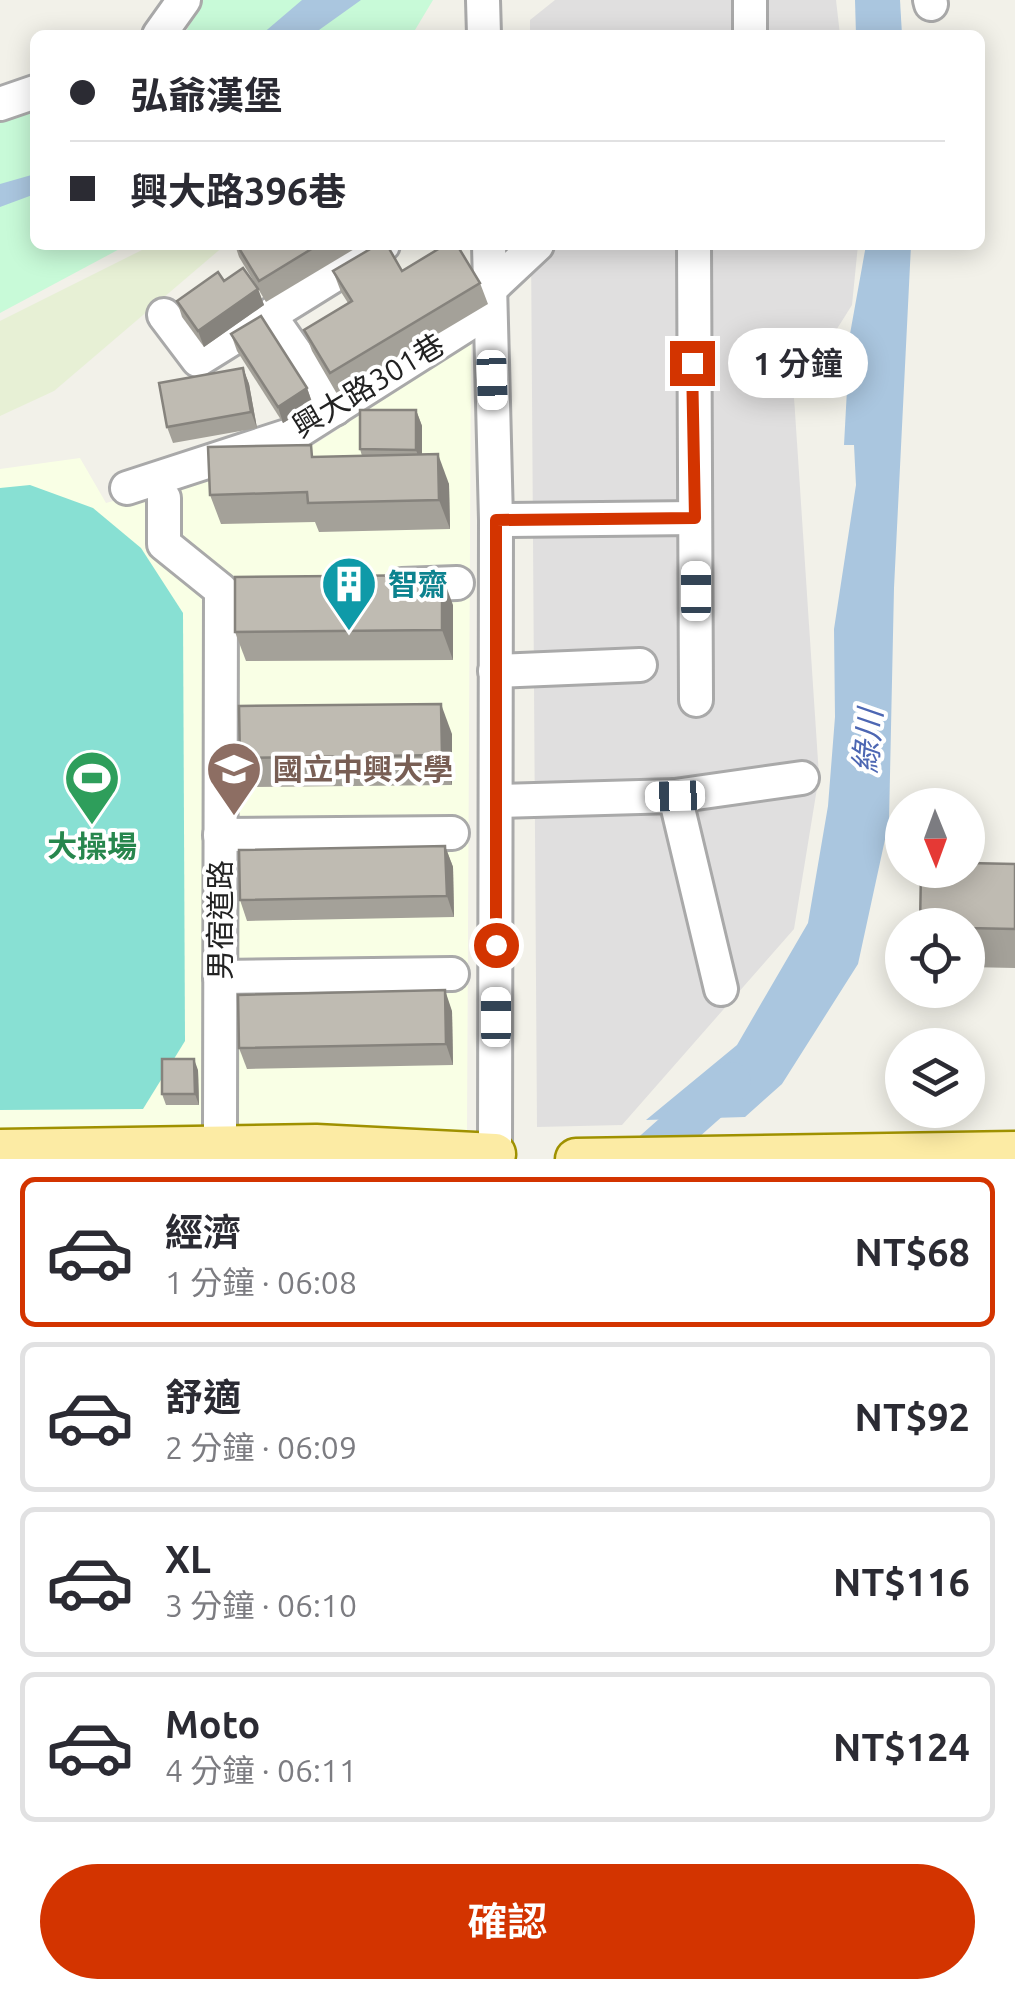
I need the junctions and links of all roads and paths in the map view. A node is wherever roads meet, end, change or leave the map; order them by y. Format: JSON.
{"nodes":[{"id":1,"x":184,"y":0,"type":"edge"},
{"id":2,"x":483,"y":0,"type":"edge"},
{"id":3,"x":750,"y":0,"type":"edge"},
{"id":4,"x":163,"y":30,"type":"edge"},
{"id":5,"x":484,"y":30,"type":"edge"},
{"id":6,"x":750,"y":30,"type":"edge"},
{"id":7,"x":30,"y":94,"type":"edge"},
{"id":8,"x":0,"y":104,"type":"edge"},
{"id":9,"x":375,"y":250,"type":"edge"},
{"id":10,"x":489,"y":250,"type":"edge"},
{"id":11,"x":533,"y":250,"type":"edge"},
{"id":12,"x":694,"y":250,"type":"edge"},
{"id":13,"x":490,"y":300,"type":"junction"},
{"id":14,"x":164,"y":315,"type":"dead end"},
{"id":15,"x":270,"y":316,"type":"junction"},
{"id":16,"x":335,"y":408,"type":"junction"},
{"id":17,"x":127,"y":488,"type":"dead end"},
{"id":18,"x":164,"y":498,"type":"dead end"},
{"id":19,"x":695,"y":518,"type":"junction"},
{"id":20,"x":496,"y":520,"type":"junction"},
{"id":21,"x":458,"y":583,"type":"dead end"},
{"id":22,"x":379,"y":585,"type":"edge"},
{"id":23,"x":260,"y":589,"type":"edge"},
{"id":24,"x":221,"y":590,"type":"junction"},
{"id":25,"x":640,"y":665,"type":"dead end"},
{"id":26,"x":495,"y":671,"type":"junction"},
{"id":27,"x":696,"y":700,"type":"dead end"},
{"id":28,"x":221,"y":712,"type":"junction"},
{"id":29,"x":259,"y":712,"type":"edge"},
{"id":30,"x":802,"y":778,"type":"dead end"},
{"id":31,"x":675,"y":796,"type":"junction"},
{"id":32,"x":498,"y":802,"type":"junction"},
{"id":33,"x":452,"y":833,"type":"dead end"},
{"id":34,"x":220,"y":835,"type":"junction"},
{"id":35,"x":452,"y":974,"type":"dead end"},
{"id":36,"x":220,"y":977,"type":"junction"},
{"id":37,"x":721,"y":989,"type":"dead end"},
{"id":38,"x":220,"y":1130,"type":"junction"},
{"id":39,"x":0,"y":1134,"type":"edge"},
{"id":40,"x":0,"y":1150,"type":"edge"},
{"id":41,"x":1015,"y":1152,"type":"edge"},
{"id":42,"x":497,"y":1157,"type":"edge"},
{"id":43,"x":720,"y":1157,"type":"edge"},
{"id":44,"x":441,"y":1159,"type":"edge"},
{"id":45,"x":576,"y":1159,"type":"edge"},
{"id":46,"x":634,"y":1159,"type":"edge"}],
"edges":[{"from":1,"to":4,"type":"street"},
{"from":2,"to":5,"type":"street"},
{"from":3,"to":6,"type":"street"},
{"from":7,"to":8,"type":"street"},
{"from":9,"to":15,"type":"street"},
{"from":10,"to":13,"type":"street"},
{"from":11,"to":13,"type":"street","name":"興大路301巷"},
{"from":12,"to":19,"type":"street"},
{"from":13,"to":16,"type":"street","name":"興大路301巷"},
{"from":13,"to":20,"type":"street"},
{"from":14,"to":15,"type":"street"},
{"from":15,"to":16,"type":"street"},
{"from":16,"to":17,"type":"street","name":"興大路301巷"},
{"from":18,"to":24,"type":"street"},
{"from":19,"to":20,"type":"street"},
{"from":19,"to":27,"type":"street"},
{"from":20,"to":26,"type":"street"},
{"from":21,"to":22,"type":"street"},
{"from":23,"to":24,"type":"street"},
{"from":24,"to":28,"type":"street","name":"男宿道路"},
{"from":25,"to":26,"type":"street"},
{"from":26,"to":32,"type":"street"},
{"from":28,"to":29,"type":"street"},
{"from":28,"to":34,"type":"street","name":"男宿道路"},
{"from":30,"to":31,"type":"street"},
{"from":31,"to":32,"type":"street"},
{"from":31,"to":37,"type":"street"},
{"from":32,"to":42,"type":"street"},
{"from":33,"to":34,"type":"street"},
{"from":34,"to":36,"type":"street","name":"男宿道路"},
{"from":35,"to":36,"type":"street"},
{"from":36,"to":38,"type":"street","name":"男宿道路"},
{"from":38,"to":39,"type":"street"},
{"from":38,"to":42,"type":"street"},
{"from":40,"to":42,"type":"main road"},
{"from":41,"to":43,"type":"main road"},
{"from":42,"to":44,"type":"main road"},
{"from":43,"to":46,"type":"main road"},
{"from":45,"to":46,"type":"main road"}]}
